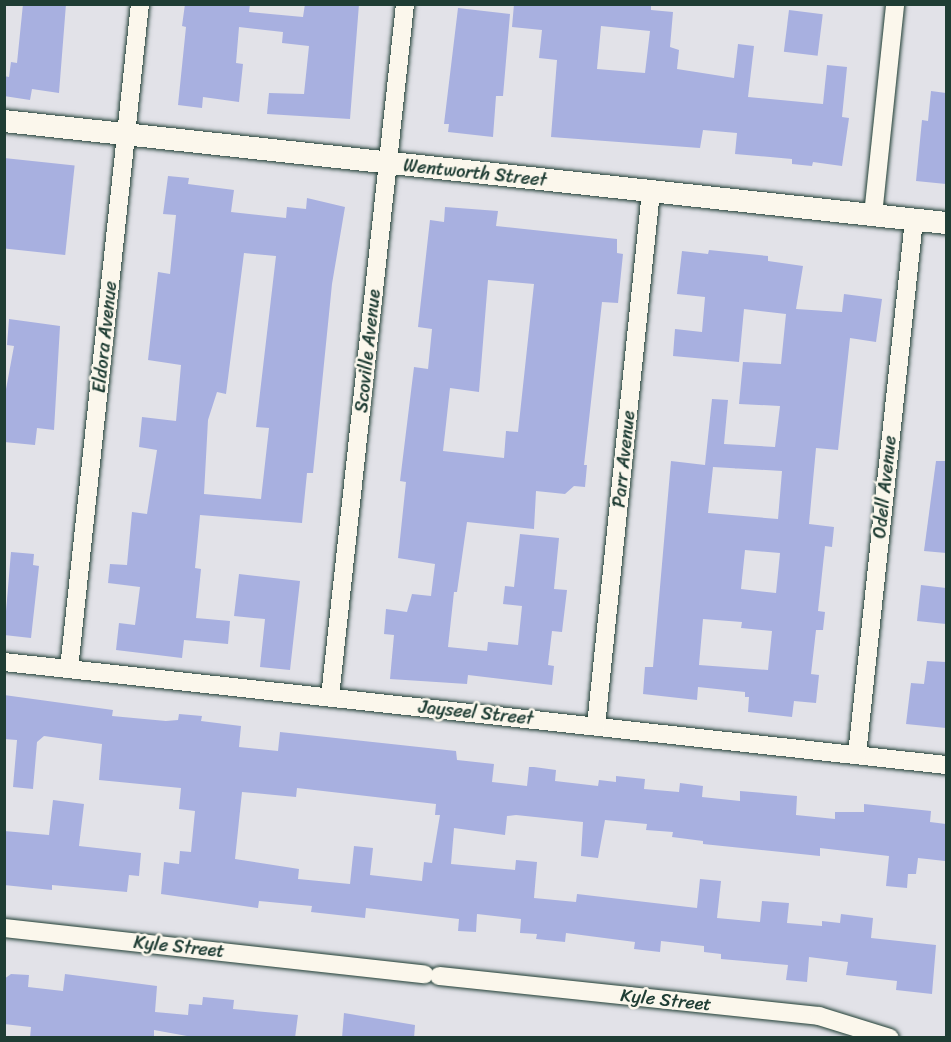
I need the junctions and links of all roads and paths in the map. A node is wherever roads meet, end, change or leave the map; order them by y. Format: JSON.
{"nodes":[{"id":1,"x":140,"y":4,"type":"edge"},
{"id":2,"x":405,"y":4,"type":"edge"},
{"id":3,"x":895,"y":4,"type":"edge"},
{"id":4,"x":4,"y":121,"type":"edge"},
{"id":5,"x":127,"y":135,"type":"junction"},
{"id":6,"x":388,"y":164,"type":"junction"},
{"id":7,"x":651,"y":191,"type":"junction"},
{"id":8,"x":873,"y":215,"type":"junction"},
{"id":9,"x":914,"y":220,"type":"junction"},
{"id":10,"x":946,"y":223,"type":"edge"},
{"id":11,"x":4,"y":662,"type":"edge"},
{"id":12,"x":69,"y":669,"type":"junction"},
{"id":13,"x":330,"y":697,"type":"junction"},
{"id":14,"x":596,"y":726,"type":"junction"},
{"id":15,"x":857,"y":755,"type":"junction"},
{"id":16,"x":946,"y":765,"type":"edge"},
{"id":17,"x":4,"y":928,"type":"edge"},
{"id":18,"x":890,"y":1038,"type":"edge"}],
"edges":[{"from":1,"to":5,"type":"street","name":"Eldora Avenue"},
{"from":2,"to":6,"type":"street","name":"Scoville Avenue"},
{"from":3,"to":8,"type":"street"},
{"from":4,"to":5,"type":"street","name":"Wentworth Street"},
{"from":5,"to":6,"type":"street","name":"Wentworth Street"},
{"from":5,"to":12,"type":"street","name":"Eldora Avenue"},
{"from":6,"to":7,"type":"street","name":"Wentworth Street"},
{"from":6,"to":13,"type":"street","name":"Scoville Avenue"},
{"from":7,"to":8,"type":"street","name":"Wentworth Street"},
{"from":7,"to":14,"type":"street","name":"Parr Avenue"},
{"from":8,"to":9,"type":"street","name":"Wentworth Street"},
{"from":9,"to":10,"type":"street","name":"Wentworth Street"},
{"from":9,"to":15,"type":"street","name":"Odell Avenue"},
{"from":11,"to":12,"type":"street","name":"Jayseel Street"},
{"from":12,"to":13,"type":"street","name":"Jayseel Street"},
{"from":13,"to":14,"type":"street","name":"Jayseel Street"},
{"from":14,"to":15,"type":"street","name":"Jayseel Street"},
{"from":15,"to":16,"type":"street","name":"Jayseel Street"},
{"from":17,"to":18,"type":"street","name":"Kyle Street"}]}
